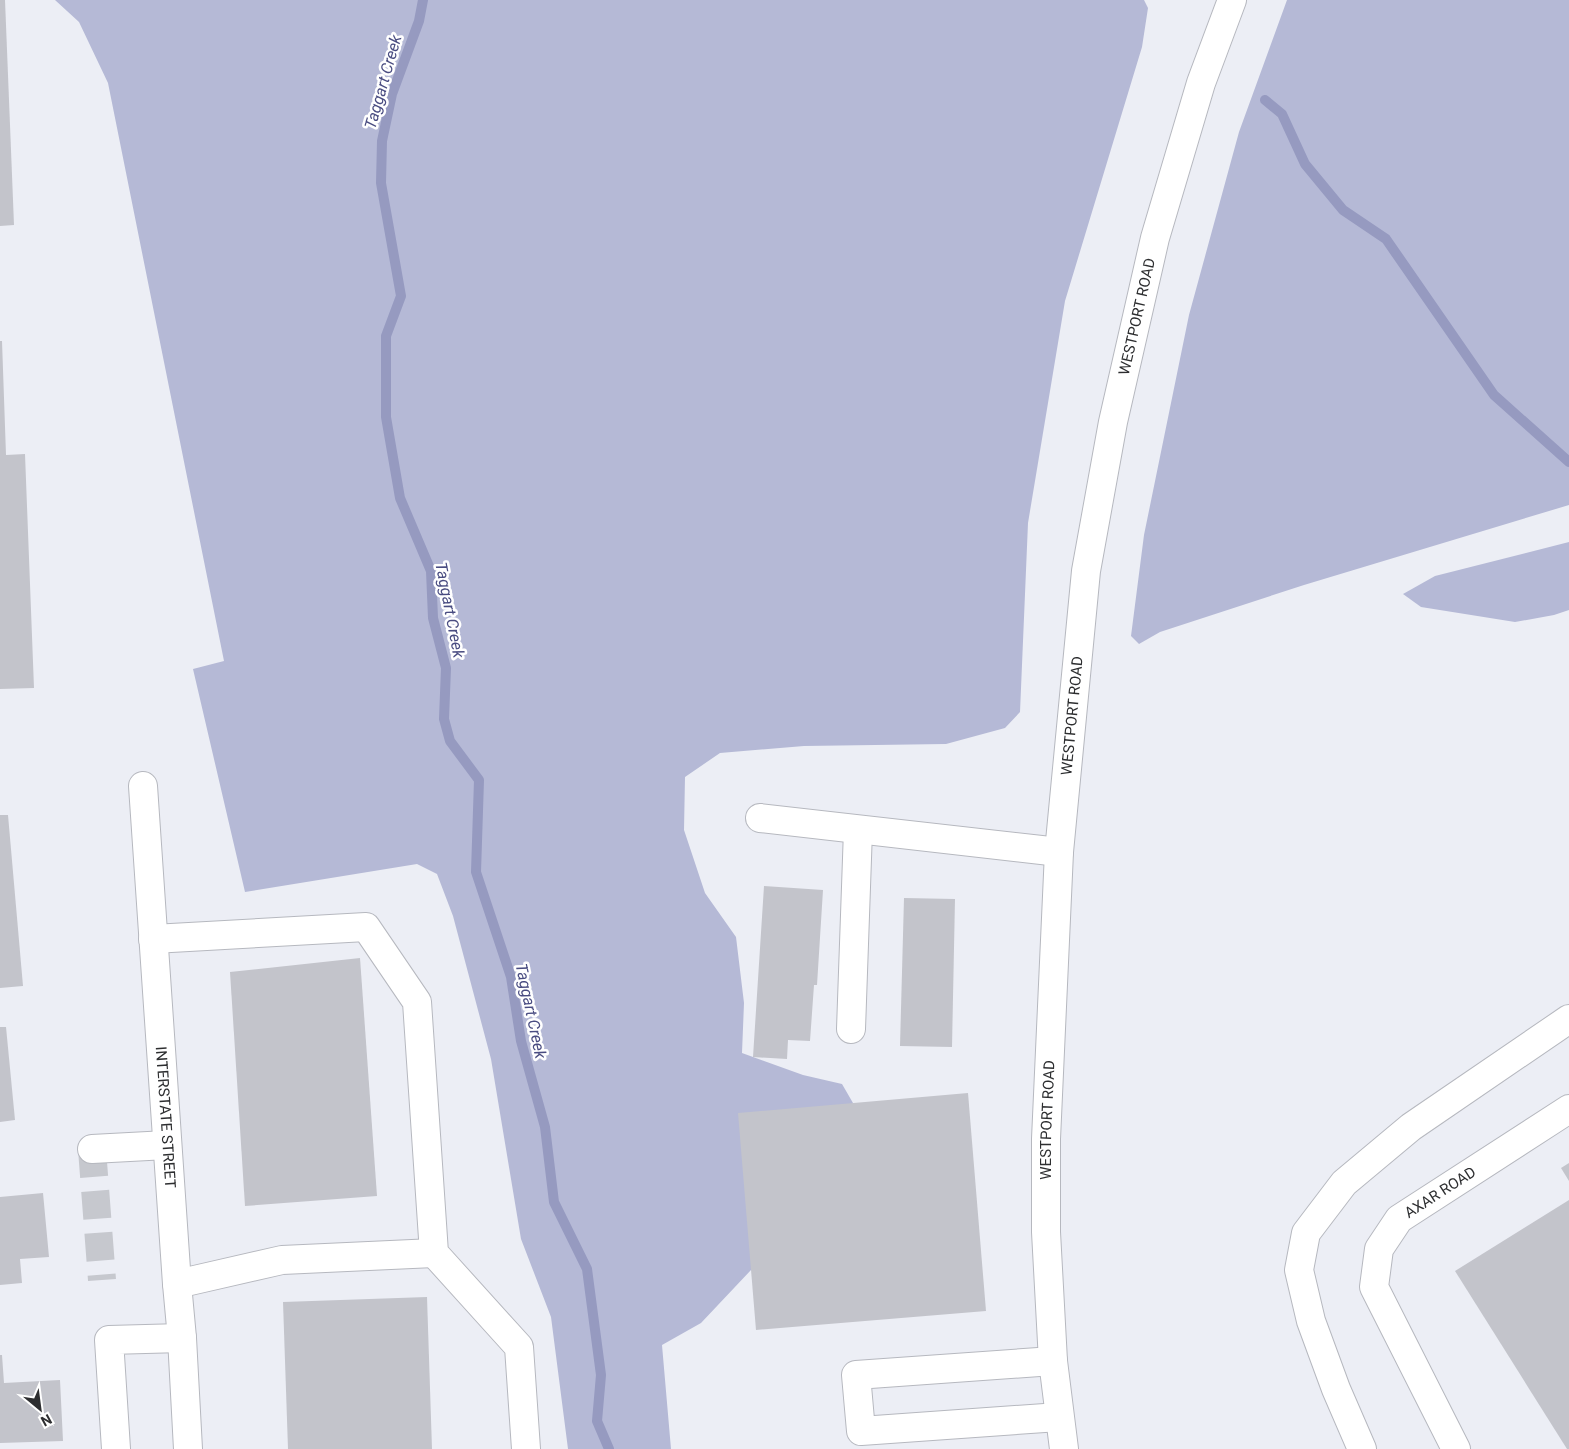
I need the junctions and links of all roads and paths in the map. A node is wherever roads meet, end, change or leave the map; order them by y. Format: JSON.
{"nodes":[{"id":1,"x":1232,"y":0,"type":"edge"},
{"id":2,"x":143,"y":786,"type":"dead end"},
{"id":3,"x":760,"y":818,"type":"dead end"},
{"id":4,"x":858,"y":830,"type":"junction"},
{"id":5,"x":1059,"y":852,"type":"junction"},
{"id":6,"x":153,"y":939,"type":"junction"},
{"id":7,"x":1569,"y":1019,"type":"edge"},
{"id":8,"x":852,"y":1029,"type":"dead end"},
{"id":9,"x":1569,"y":1109,"type":"edge"},
{"id":10,"x":167,"y":1145,"type":"junction"},
{"id":11,"x":92,"y":1149,"type":"dead end"},
{"id":12,"x":434,"y":1253,"type":"junction"},
{"id":13,"x":176,"y":1284,"type":"junction"},
{"id":14,"x":182,"y":1338,"type":"junction"},
{"id":15,"x":1053,"y":1361,"type":"junction"},
{"id":16,"x":1059,"y":1417,"type":"junction"},
{"id":17,"x":116,"y":1449,"type":"edge"},
{"id":18,"x":188,"y":1449,"type":"edge"},
{"id":19,"x":526,"y":1449,"type":"edge"},
{"id":20,"x":1064,"y":1449,"type":"edge"},
{"id":21,"x":1362,"y":1449,"type":"edge"},
{"id":22,"x":1456,"y":1449,"type":"edge"}],
"edges":[{"from":1,"to":5,"type":"street","name":"WESTPORT ROAD"},
{"from":2,"to":6,"type":"street","name":"INTERSTATE STREET"},
{"from":3,"to":4,"type":"street"},
{"from":4,"to":5,"type":"street"},
{"from":4,"to":8,"type":"street"},
{"from":5,"to":15,"type":"street","name":"WESTPORT ROAD"},
{"from":6,"to":10,"type":"street","name":"INTERSTATE STREET"},
{"from":6,"to":12,"type":"street"},
{"from":7,"to":21,"type":"street"},
{"from":9,"to":22,"type":"street","name":"AXAR ROAD"},
{"from":10,"to":11,"type":"street"},
{"from":10,"to":13,"type":"street","name":"INTERSTATE STREET"},
{"from":12,"to":13,"type":"street"},
{"from":12,"to":19,"type":"street"},
{"from":13,"to":14,"type":"street","name":"INTERSTATE STREET"},
{"from":14,"to":17,"type":"street"},
{"from":14,"to":18,"type":"street","name":"INTERSTATE STREET"},
{"from":15,"to":16,"type":"street","name":"WESTPORT ROAD"},
{"from":15,"to":16,"type":"street"},
{"from":16,"to":20,"type":"street","name":"WESTPORT ROAD"}]}
